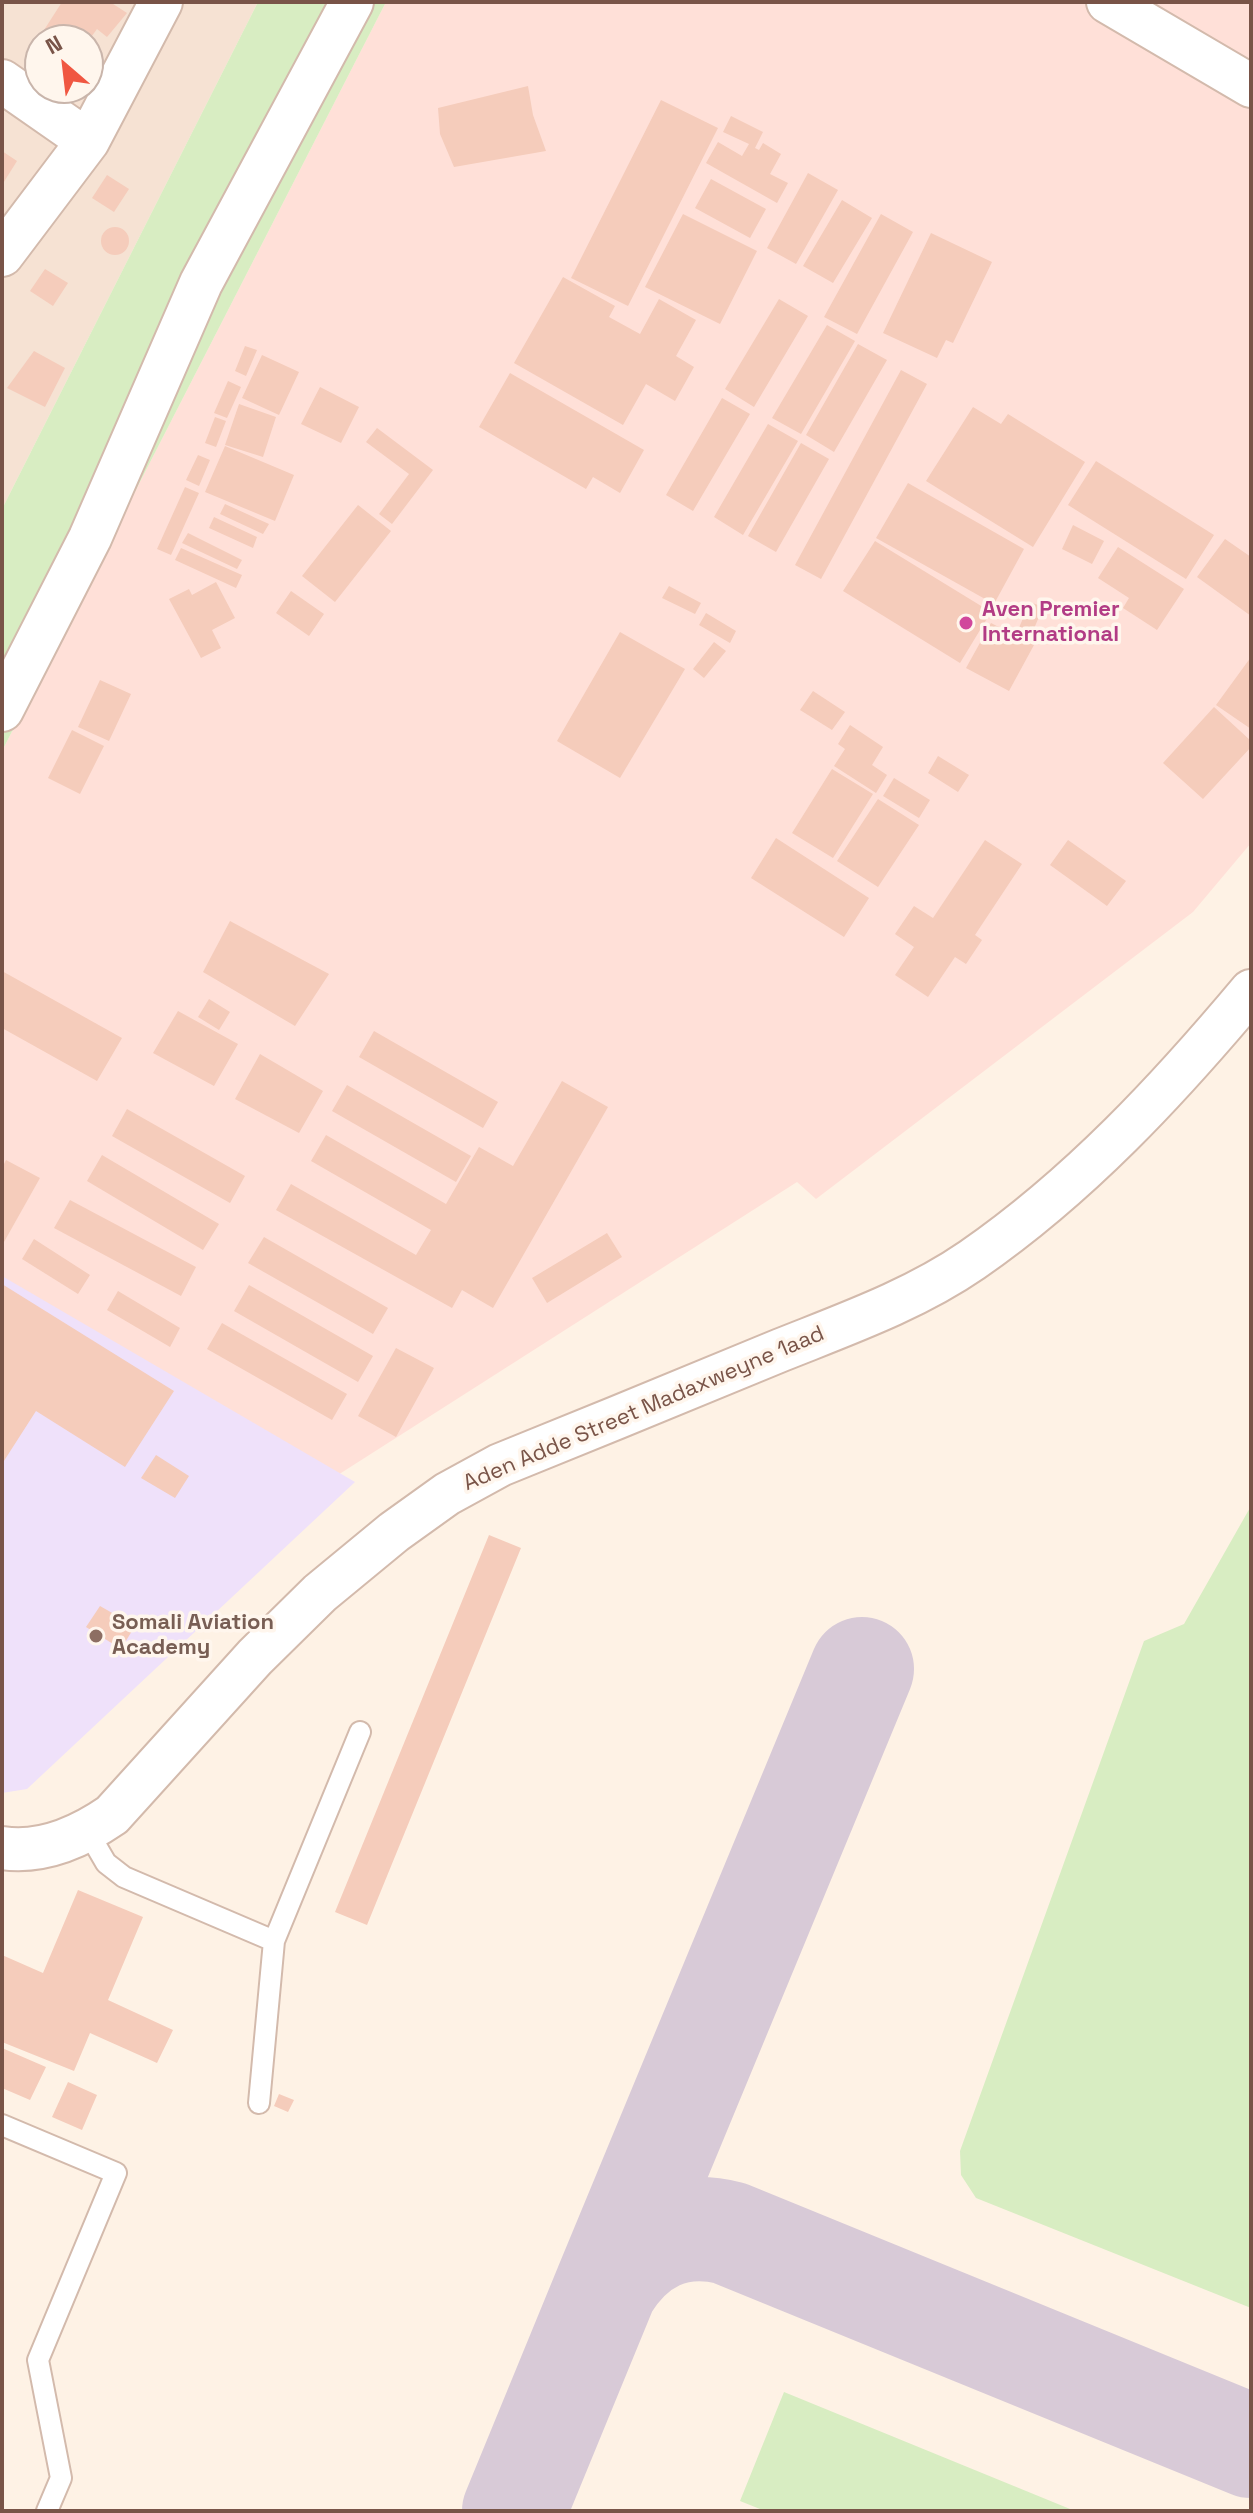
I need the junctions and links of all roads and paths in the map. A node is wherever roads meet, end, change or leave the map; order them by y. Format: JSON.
{"nodes":[{"id":1,"x":161,"y":2,"type":"edge"},
{"id":2,"x":352,"y":2,"type":"edge"},
{"id":3,"x":1108,"y":2,"type":"edge"},
{"id":4,"x":2,"y":81,"type":"edge"},
{"id":5,"x":1251,"y":86,"type":"edge"},
{"id":6,"x":88,"y":141,"type":"junction"},
{"id":7,"x":2,"y":255,"type":"edge"},
{"id":8,"x":2,"y":710,"type":"edge"},
{"id":9,"x":1251,"y":991,"type":"edge"},
{"id":10,"x":360,"y":1732,"type":"dead end"},
{"id":11,"x":88,"y":1832,"type":"junction"},
{"id":12,"x":2,"y":1848,"type":"edge"},
{"id":13,"x":274,"y":1941,"type":"junction"},
{"id":14,"x":259,"y":2103,"type":"dead end"},
{"id":15,"x":2,"y":2125,"type":"edge"},
{"id":16,"x":47,"y":2511,"type":"edge"}],
"edges":[{"from":1,"to":6,"type":"street"},
{"from":2,"to":8,"type":"street"},
{"from":3,"to":5,"type":"street"},
{"from":4,"to":6,"type":"street"},
{"from":6,"to":7,"type":"street"},
{"from":9,"to":11,"type":"street","name":"Aden Adde Street Madaxweyne 1aad"},
{"from":10,"to":13,"type":"lane"},
{"from":11,"to":12,"type":"street","name":"Aden Adde Street Madaxweyne 1aad"},
{"from":11,"to":13,"type":"lane"},
{"from":13,"to":14,"type":"lane"},
{"from":15,"to":16,"type":"lane"}]}
